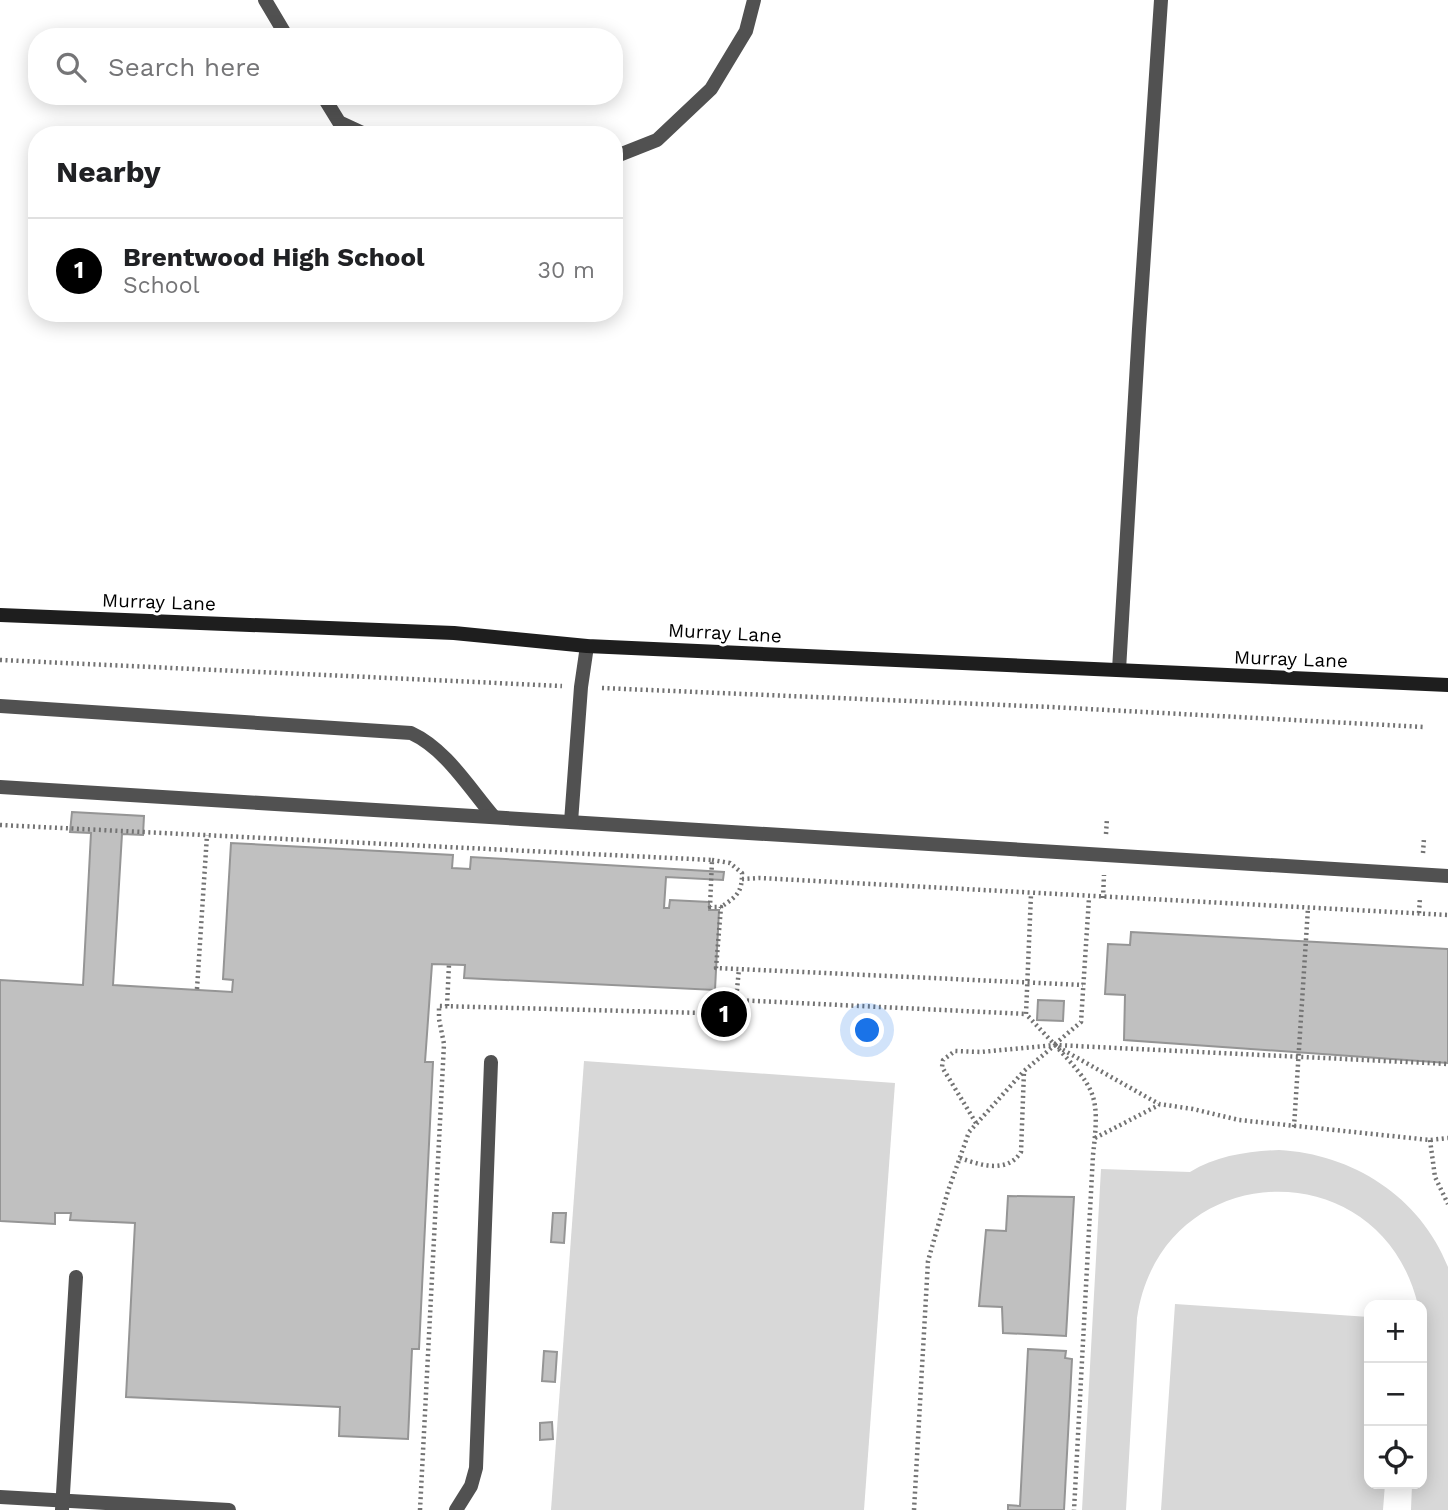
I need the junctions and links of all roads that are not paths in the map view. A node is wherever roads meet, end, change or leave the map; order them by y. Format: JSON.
{"nodes":[{"id":1,"x":265,"y":0,"type":"edge"},
{"id":2,"x":754,"y":0,"type":"edge"},
{"id":3,"x":1161,"y":0,"type":"edge"},
{"id":4,"x":282,"y":28,"type":"edge"},
{"id":5,"x":329,"y":105,"type":"edge"},
{"id":6,"x":348,"y":126,"type":"edge"},
{"id":7,"x":623,"y":153,"type":"edge"},
{"id":8,"x":0,"y":615,"type":"edge"},
{"id":9,"x":587,"y":646,"type":"junction"},
{"id":10,"x":1119,"y":670,"type":"junction"},
{"id":11,"x":1448,"y":685,"type":"edge"},
{"id":12,"x":0,"y":706,"type":"edge"},
{"id":13,"x":0,"y":787,"type":"edge"},
{"id":14,"x":494,"y":817,"type":"junction"},
{"id":15,"x":571,"y":822,"type":"junction"},
{"id":16,"x":1448,"y":876,"type":"edge"},
{"id":17,"x":492,"y":1062,"type":"dead end"},
{"id":18,"x":75,"y":1277,"type":"dead end"},
{"id":19,"x":0,"y":1497,"type":"edge"},
{"id":20,"x":62,"y":1505,"type":"edge"},
{"id":21,"x":229,"y":1510,"type":"edge"},
{"id":22,"x":456,"y":1510,"type":"edge"}],
"edges":[{"from":1,"to":4,"type":"street"},
{"from":2,"to":7,"type":"street"},
{"from":3,"to":10,"type":"street"},
{"from":5,"to":6,"type":"street"},
{"from":8,"to":9,"type":"main road","name":"Murray Lane"},
{"from":9,"to":10,"type":"main road","name":"Murray Lane"},
{"from":9,"to":15,"type":"street"},
{"from":10,"to":11,"type":"main road","name":"Murray Lane"},
{"from":12,"to":14,"type":"street"},
{"from":13,"to":14,"type":"street"},
{"from":14,"to":15,"type":"street"},
{"from":15,"to":16,"type":"street"},
{"from":17,"to":22,"type":"street"},
{"from":18,"to":20,"type":"street"},
{"from":19,"to":20,"type":"street"},
{"from":20,"to":21,"type":"street"}]}
